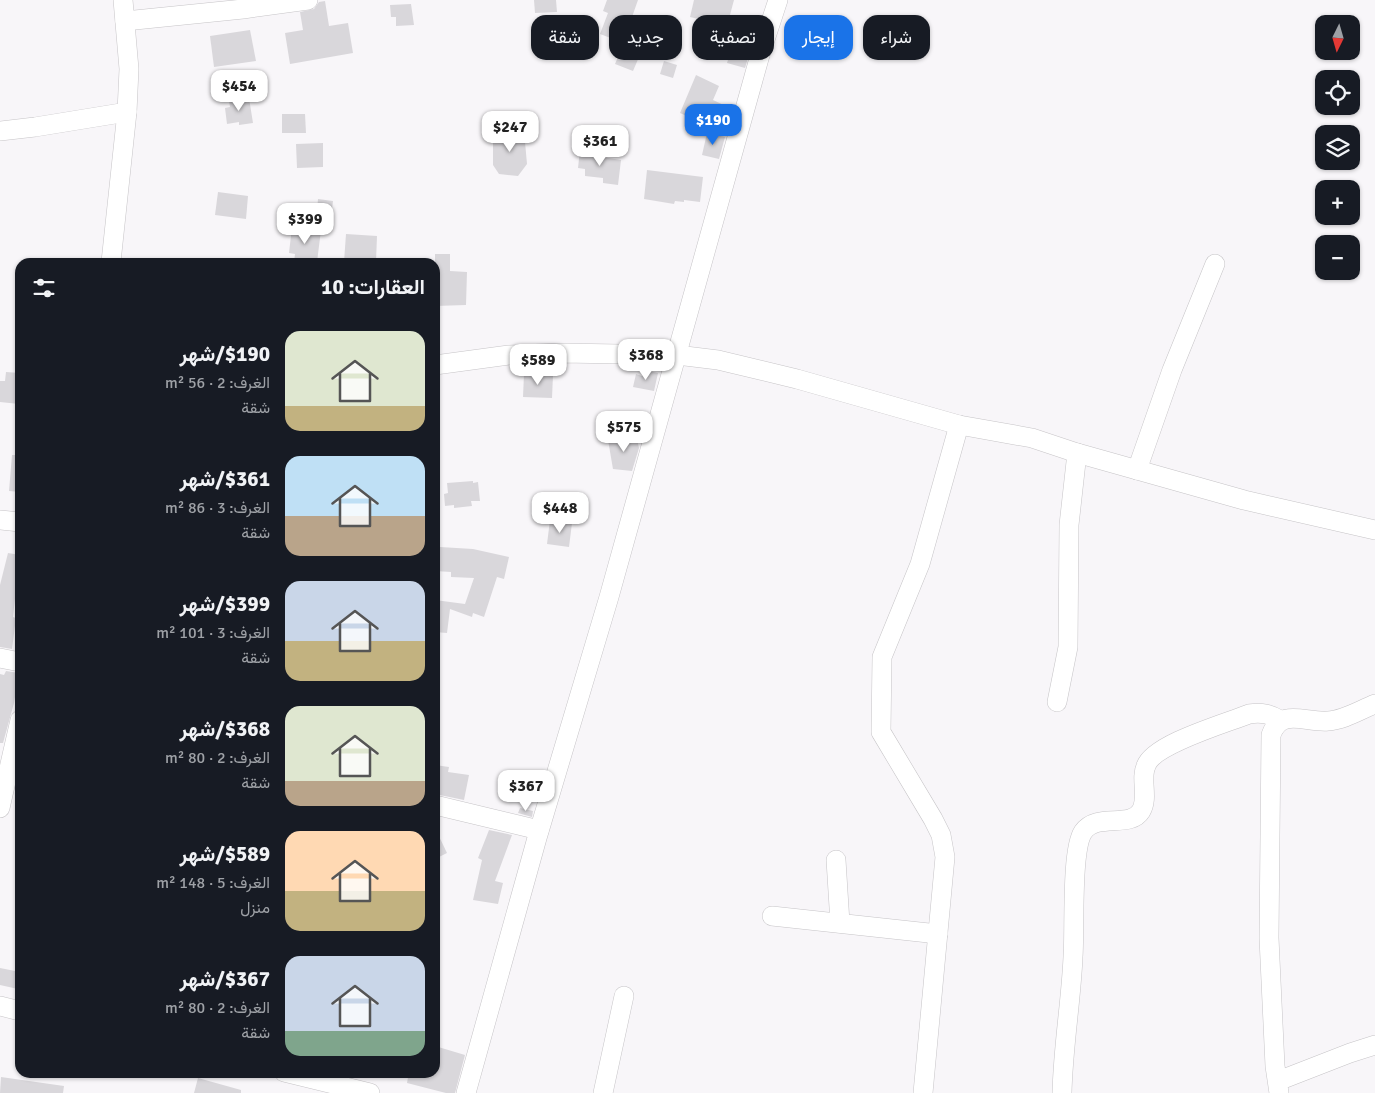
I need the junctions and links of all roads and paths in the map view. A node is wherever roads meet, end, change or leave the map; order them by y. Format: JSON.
{"nodes":[{"id":1,"x":123,"y":0,"type":"edge"},
{"id":2,"x":308,"y":0,"type":"edge"},
{"id":3,"x":778,"y":0,"type":"edge"},
{"id":4,"x":126,"y":21,"type":"junction"},
{"id":5,"x":127,"y":112,"type":"junction"},
{"id":6,"x":0,"y":131,"type":"edge"},
{"id":7,"x":111,"y":258,"type":"edge"},
{"id":8,"x":1215,"y":264,"type":"dead end"},
{"id":9,"x":677,"y":356,"type":"junction"},
{"id":10,"x":440,"y":364,"type":"edge"},
{"id":11,"x":959,"y":425,"type":"junction"},
{"id":12,"x":1077,"y":453,"type":"junction"},
{"id":13,"x":1137,"y":470,"type":"junction"},
{"id":14,"x":0,"y":520,"type":"edge"},
{"id":15,"x":15,"y":522,"type":"edge"},
{"id":16,"x":1375,"y":530,"type":"edge"},
{"id":17,"x":0,"y":658,"type":"edge"},
{"id":18,"x":15,"y":661,"type":"edge"},
{"id":19,"x":1057,"y":702,"type":"dead end"},
{"id":20,"x":1375,"y":704,"type":"edge"},
{"id":21,"x":1280,"y":720,"type":"junction"},
{"id":22,"x":15,"y":742,"type":"edge"},
{"id":23,"x":440,"y":806,"type":"edge"},
{"id":24,"x":0,"y":808,"type":"edge"},
{"id":25,"x":539,"y":830,"type":"junction"},
{"id":26,"x":836,"y":860,"type":"dead end"},
{"id":27,"x":772,"y":916,"type":"dead end"},
{"id":28,"x":840,"y":923,"type":"junction"},
{"id":29,"x":938,"y":934,"type":"junction"},
{"id":30,"x":624,"y":996,"type":"dead end"},
{"id":31,"x":0,"y":1006,"type":"edge"},
{"id":32,"x":15,"y":1010,"type":"edge"},
{"id":33,"x":1375,"y":1045,"type":"edge"},
{"id":34,"x":327,"y":1078,"type":"edge"},
{"id":35,"x":1278,"y":1087,"type":"edge"},
{"id":36,"x":370,"y":1093,"type":"edge"},
{"id":37,"x":466,"y":1093,"type":"edge"},
{"id":38,"x":603,"y":1093,"type":"edge"},
{"id":39,"x":923,"y":1093,"type":"edge"},
{"id":40,"x":1062,"y":1093,"type":"edge"}],
"edges":[{"from":1,"to":4,"type":"street"},
{"from":2,"to":4,"type":"street"},
{"from":3,"to":9,"type":"street"},
{"from":4,"to":5,"type":"street"},
{"from":5,"to":6,"type":"street"},
{"from":5,"to":7,"type":"street"},
{"from":8,"to":13,"type":"street"},
{"from":9,"to":10,"type":"street"},
{"from":9,"to":11,"type":"street"},
{"from":9,"to":25,"type":"street"},
{"from":11,"to":12,"type":"street"},
{"from":11,"to":29,"type":"street"},
{"from":12,"to":13,"type":"street"},
{"from":12,"to":19,"type":"street"},
{"from":13,"to":16,"type":"street"},
{"from":14,"to":15,"type":"street"},
{"from":17,"to":18,"type":"street"},
{"from":20,"to":21,"type":"street"},
{"from":21,"to":35,"type":"street"},
{"from":21,"to":40,"type":"street"},
{"from":22,"to":24,"type":"street"},
{"from":23,"to":25,"type":"street"},
{"from":25,"to":37,"type":"street"},
{"from":26,"to":28,"type":"street"},
{"from":27,"to":28,"type":"street"},
{"from":28,"to":29,"type":"street"},
{"from":29,"to":39,"type":"street"},
{"from":30,"to":38,"type":"street"},
{"from":31,"to":32,"type":"street"},
{"from":33,"to":35,"type":"street"},
{"from":34,"to":36,"type":"street"}]}
